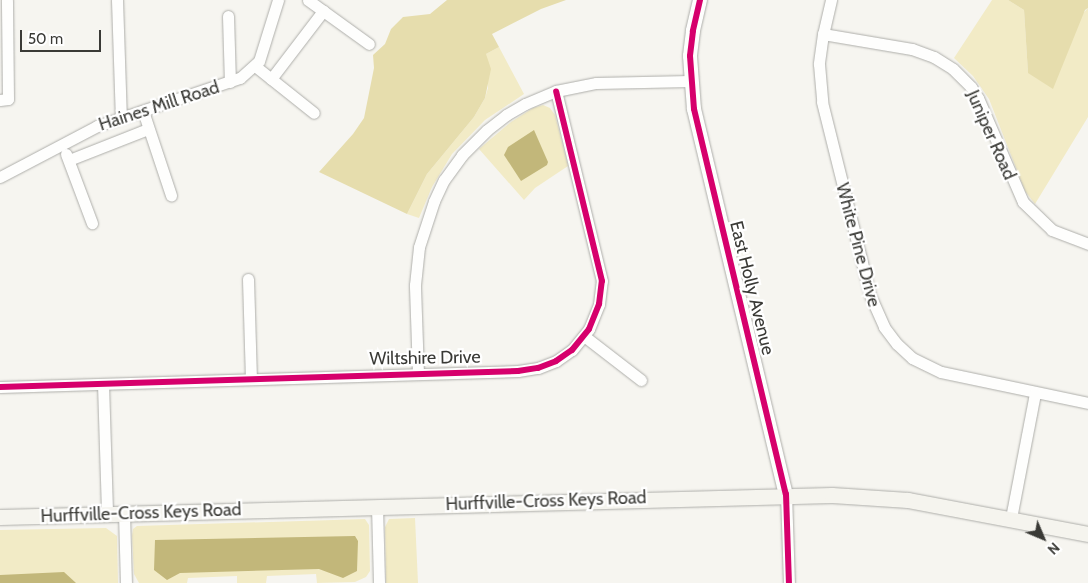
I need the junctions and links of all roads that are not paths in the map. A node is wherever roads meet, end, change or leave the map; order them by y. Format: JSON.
{"nodes":[{"id":1,"x":7,"y":0,"type":"edge"},
{"id":2,"x":117,"y":0,"type":"edge"},
{"id":3,"x":278,"y":0,"type":"edge"},
{"id":4,"x":308,"y":0,"type":"edge"},
{"id":5,"x":700,"y":0,"type":"edge"},
{"id":6,"x":831,"y":0,"type":"edge"},
{"id":7,"x":323,"y":11,"type":"junction"},
{"id":8,"x":228,"y":16,"type":"dead end"},
{"id":9,"x":823,"y":34,"type":"junction"},
{"id":10,"x":4,"y":43,"type":"edge"},
{"id":11,"x":369,"y":44,"type":"dead end"},
{"id":12,"x":255,"y":66,"type":"junction"},
{"id":13,"x":272,"y":79,"type":"junction"},
{"id":14,"x":690,"y":81,"type":"junction"},
{"id":15,"x":230,"y":82,"type":"junction"},
{"id":16,"x":556,"y":91,"type":"junction"},
{"id":17,"x":0,"y":100,"type":"edge"},
{"id":18,"x":142,"y":111,"type":"junction"},
{"id":19,"x":314,"y":113,"type":"dead end"},
{"id":20,"x":121,"y":118,"type":"junction"},
{"id":21,"x":148,"y":129,"type":"junction"},
{"id":22,"x":61,"y":144,"type":"junction"},
{"id":23,"x":68,"y":160,"type":"junction"},
{"id":24,"x":0,"y":177,"type":"edge"},
{"id":25,"x":171,"y":195,"type":"dead end"},
{"id":26,"x":92,"y":223,"type":"dead end"},
{"id":27,"x":1088,"y":244,"type":"edge"},
{"id":28,"x":248,"y":279,"type":"dead end"},
{"id":29,"x":584,"y":336,"type":"junction"},
{"id":30,"x":418,"y":373,"type":"junction"},
{"id":31,"x":251,"y":378,"type":"junction"},
{"id":32,"x":641,"y":380,"type":"dead end"},
{"id":33,"x":103,"y":384,"type":"junction"},
{"id":34,"x":0,"y":386,"type":"edge"},
{"id":35,"x":1035,"y":393,"type":"junction"},
{"id":36,"x":1088,"y":403,"type":"edge"},
{"id":37,"x":786,"y":494,"type":"junction"},
{"id":38,"x":377,"y":506,"type":"junction"},
{"id":39,"x":124,"y":513,"type":"junction"},
{"id":40,"x":107,"y":514,"type":"junction"},
{"id":41,"x":0,"y":517,"type":"edge"},
{"id":42,"x":1011,"y":518,"type":"junction"},
{"id":43,"x":1088,"y":534,"type":"edge"},
{"id":44,"x":126,"y":583,"type":"edge"},
{"id":45,"x":379,"y":583,"type":"edge"},
{"id":46,"x":789,"y":583,"type":"edge"}],
"edges":[{"from":1,"to":10,"type":"street"},
{"from":2,"to":20,"type":"street"},
{"from":3,"to":12,"type":"street"},
{"from":4,"to":7,"type":"street"},
{"from":5,"to":14,"type":"street","name":"East Holly Avenue"},
{"from":6,"to":9,"type":"street","name":"White Pine Drive"},
{"from":7,"to":11,"type":"street"},
{"from":7,"to":13,"type":"street"},
{"from":8,"to":15,"type":"street"},
{"from":9,"to":27,"type":"street","name":"Juniper Road"},
{"from":9,"to":35,"type":"street","name":"White Pine Drive"},
{"from":10,"to":17,"type":"street"},
{"from":12,"to":13,"type":"street"},
{"from":12,"to":15,"type":"street","name":"Haines Mill Road"},
{"from":13,"to":19,"type":"street"},
{"from":14,"to":16,"type":"street"},
{"from":14,"to":37,"type":"street","name":"East Holly Avenue"},
{"from":15,"to":18,"type":"street","name":"Haines Mill Road"},
{"from":16,"to":29,"type":"street","name":"Wiltshire Drive"},
{"from":16,"to":30,"type":"street"},
{"from":18,"to":20,"type":"street","name":"Haines Mill Road"},
{"from":18,"to":21,"type":"street"},
{"from":20,"to":22,"type":"street","name":"Haines Mill Road"},
{"from":21,"to":23,"type":"street"},
{"from":21,"to":25,"type":"street"},
{"from":22,"to":23,"type":"street"},
{"from":22,"to":24,"type":"street","name":"Haines Mill Road"},
{"from":23,"to":26,"type":"street"},
{"from":28,"to":31,"type":"street"},
{"from":29,"to":30,"type":"street","name":"Wiltshire Drive"},
{"from":29,"to":32,"type":"street"},
{"from":30,"to":31,"type":"street","name":"Wiltshire Drive"},
{"from":31,"to":33,"type":"street","name":"Wiltshire Drive"},
{"from":33,"to":34,"type":"street","name":"Wiltshire Drive"},
{"from":33,"to":40,"type":"street"},
{"from":35,"to":36,"type":"street","name":"White Pine Drive"},
{"from":35,"to":42,"type":"street"},
{"from":37,"to":38,"type":"main road","name":"Hurffville-Cross Keys Road"},
{"from":37,"to":42,"type":"main road","name":"Hurffville-Cross Keys Road"},
{"from":37,"to":46,"type":"street","name":"East Holly Avenue"},
{"from":38,"to":39,"type":"main road","name":"Hurffville-Cross Keys Road"},
{"from":38,"to":45,"type":"street"},
{"from":39,"to":40,"type":"main road","name":"Hurffville-Cross Keys Road"},
{"from":39,"to":44,"type":"street"},
{"from":40,"to":41,"type":"main road","name":"Hurffville-Cross Keys Road"},
{"from":42,"to":43,"type":"main road","name":"Hurffville-Cross Keys Road"}]}
